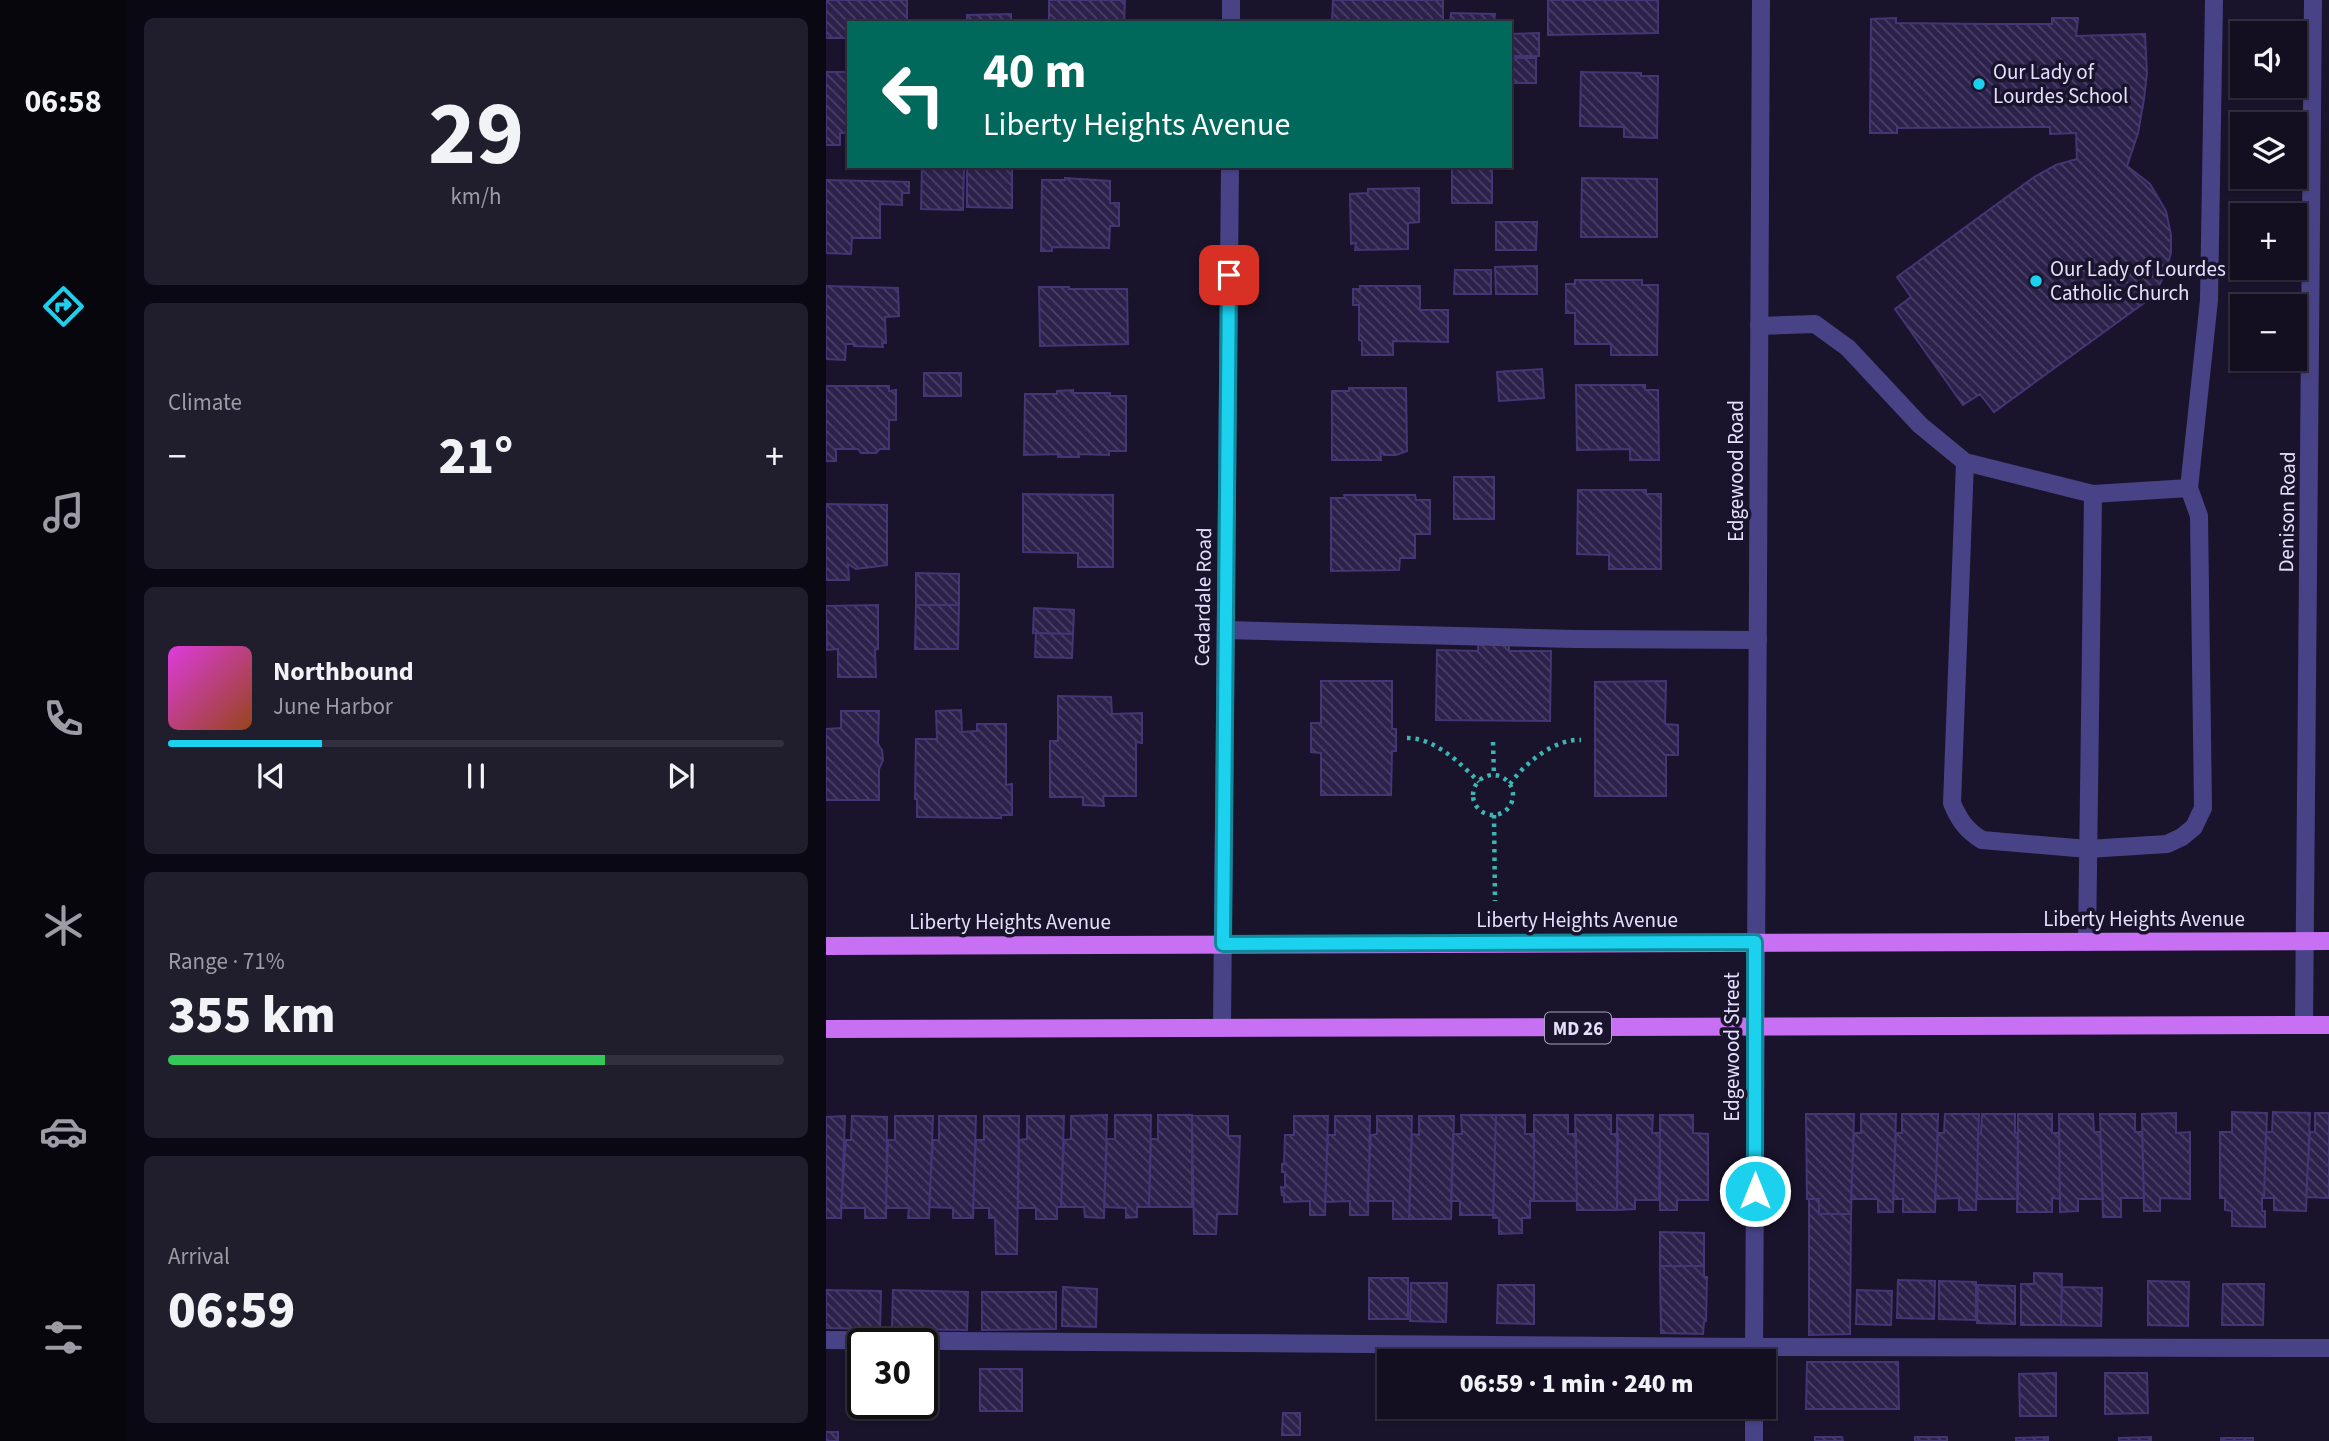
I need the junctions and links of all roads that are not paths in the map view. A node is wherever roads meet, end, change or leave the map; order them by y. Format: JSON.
{"nodes":[{"id":1,"x":1231,"y":0,"type":"edge"},
{"id":2,"x":1761,"y":0,"type":"edge"},
{"id":3,"x":2214,"y":0,"type":"edge"},
{"id":4,"x":2314,"y":0,"type":"edge"},
{"id":5,"x":1231,"y":21,"type":"edge"},
{"id":6,"x":1230,"y":168,"type":"edge"},
{"id":7,"x":2320,"y":299,"type":"edge"},
{"id":8,"x":1759,"y":326,"type":"junction"},
{"id":9,"x":1965,"y":462,"type":"junction"},
{"id":10,"x":2189,"y":488,"type":"junction"},
{"id":11,"x":2093,"y":494,"type":"junction"},
{"id":12,"x":1226,"y":630,"type":"junction"},
{"id":13,"x":1758,"y":640,"type":"junction"},
{"id":14,"x":2088,"y":849,"type":"junction"},
{"id":15,"x":2329,"y":941,"type":"edge"},
{"id":16,"x":1755,"y":942,"type":"junction"},
{"id":17,"x":2087,"y":942,"type":"junction"},
{"id":18,"x":2305,"y":942,"type":"junction"},
{"id":19,"x":1223,"y":944,"type":"junction"},
{"id":20,"x":826,"y":946,"type":"edge"},
{"id":21,"x":2304,"y":1025,"type":"junction"},
{"id":22,"x":2329,"y":1025,"type":"edge"},
{"id":23,"x":1755,"y":1027,"type":"junction"},
{"id":24,"x":1222,"y":1028,"type":"junction"},
{"id":25,"x":826,"y":1029,"type":"edge"},
{"id":26,"x":826,"y":1340,"type":"edge"},
{"id":27,"x":2329,"y":1348,"type":"edge"},
{"id":28,"x":1423,"y":1349,"type":"edge"},
{"id":29,"x":1755,"y":1349,"type":"edge"},
{"id":30,"x":1776,"y":1354,"type":"edge"},
{"id":31,"x":1754,"y":1419,"type":"edge"},
{"id":32,"x":1754,"y":1441,"type":"edge"}],
"edges":[{"from":1,"to":5,"type":"street"},
{"from":2,"to":8,"type":"street","name":"Edgewood Road"},
{"from":3,"to":10,"type":"street"},
{"from":4,"to":7,"type":"street","name":"Denison Road"},
{"from":6,"to":12,"type":"street","name":"Cedardale Road"},
{"from":7,"to":18,"type":"street","name":"Denison Road"},
{"from":8,"to":9,"type":"street"},
{"from":8,"to":13,"type":"street","name":"Edgewood Road"},
{"from":9,"to":11,"type":"street"},
{"from":9,"to":14,"type":"street"},
{"from":10,"to":11,"type":"street"},
{"from":10,"to":14,"type":"street"},
{"from":11,"to":14,"type":"street"},
{"from":12,"to":13,"type":"street"},
{"from":12,"to":19,"type":"street","name":"Cedardale Road"},
{"from":13,"to":16,"type":"street","name":"Edgewood Road"},
{"from":14,"to":17,"type":"street"},
{"from":15,"to":18,"type":"main road","name":"Liberty Heights Avenue"},
{"from":16,"to":17,"type":"main road","name":"Liberty Heights Avenue"},
{"from":16,"to":19,"type":"main road","name":"Liberty Heights Avenue"},
{"from":16,"to":23,"type":"street","name":"Edgewood Street"},
{"from":17,"to":18,"type":"main road","name":"Liberty Heights Avenue"},
{"from":18,"to":21,"type":"street","name":"Denison Road"},
{"from":19,"to":20,"type":"main road","name":"Liberty Heights Avenue"},
{"from":19,"to":24,"type":"street","name":"Cedardale Road"},
{"from":21,"to":22,"type":"main road","number":"MD 26"},
{"from":21,"to":23,"type":"main road","number":"MD 26"},
{"from":23,"to":24,"type":"main road","number":"MD 26"},
{"from":23,"to":29,"type":"street","name":"Edgewood Street"},
{"from":24,"to":25,"type":"main road","number":"MD 26"},
{"from":26,"to":28,"type":"street"},
{"from":27,"to":30,"type":"street"},
{"from":31,"to":32,"type":"street"}]}
